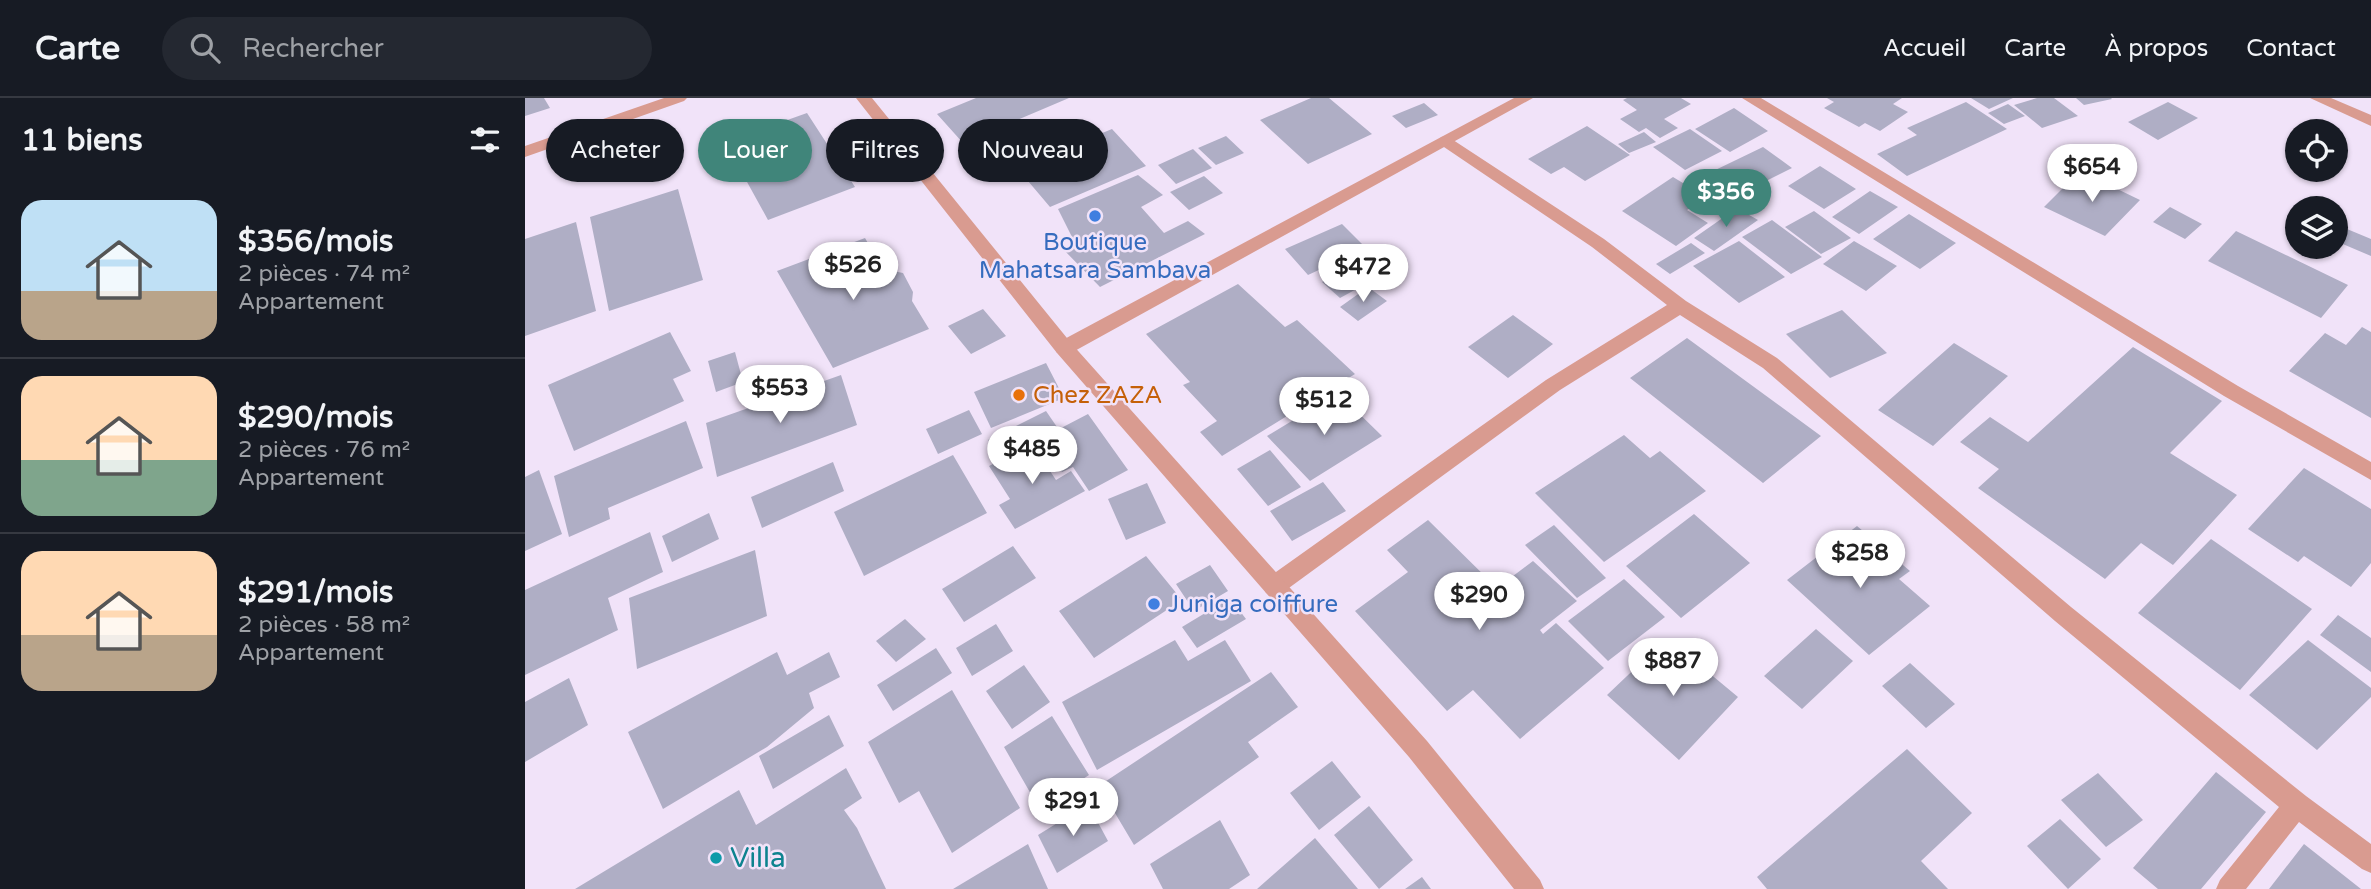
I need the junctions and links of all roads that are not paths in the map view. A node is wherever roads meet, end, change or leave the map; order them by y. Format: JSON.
{"nodes":[{"id":1,"x":679,"y":98,"type":"edge"},
{"id":2,"x":864,"y":98,"type":"edge"},
{"id":3,"x":1525,"y":98,"type":"edge"},
{"id":4,"x":1750,"y":98,"type":"edge"},
{"id":5,"x":2318,"y":98,"type":"edge"},
{"id":6,"x":2371,"y":121,"type":"edge"},
{"id":7,"x":1447,"y":141,"type":"junction"},
{"id":8,"x":525,"y":152,"type":"edge"},
{"id":9,"x":1680,"y":306,"type":"junction"},
{"id":10,"x":1064,"y":348,"type":"junction"},
{"id":11,"x":2371,"y":472,"type":"edge"},
{"id":12,"x":1274,"y":586,"type":"junction"},
{"id":13,"x":2297,"y":805,"type":"junction"},
{"id":14,"x":2371,"y":860,"type":"edge"},
{"id":15,"x":1531,"y":889,"type":"edge"},
{"id":16,"x":2229,"y":889,"type":"edge"}],
"edges":[{"from":1,"to":8,"type":"street"},
{"from":2,"to":10,"type":"street"},
{"from":3,"to":7,"type":"street"},
{"from":4,"to":11,"type":"street"},
{"from":5,"to":6,"type":"street"},
{"from":7,"to":9,"type":"street"},
{"from":7,"to":10,"type":"street"},
{"from":9,"to":12,"type":"street"},
{"from":9,"to":13,"type":"street"},
{"from":10,"to":12,"type":"street"},
{"from":12,"to":15,"type":"street"},
{"from":13,"to":14,"type":"street"},
{"from":13,"to":16,"type":"street"}]}
